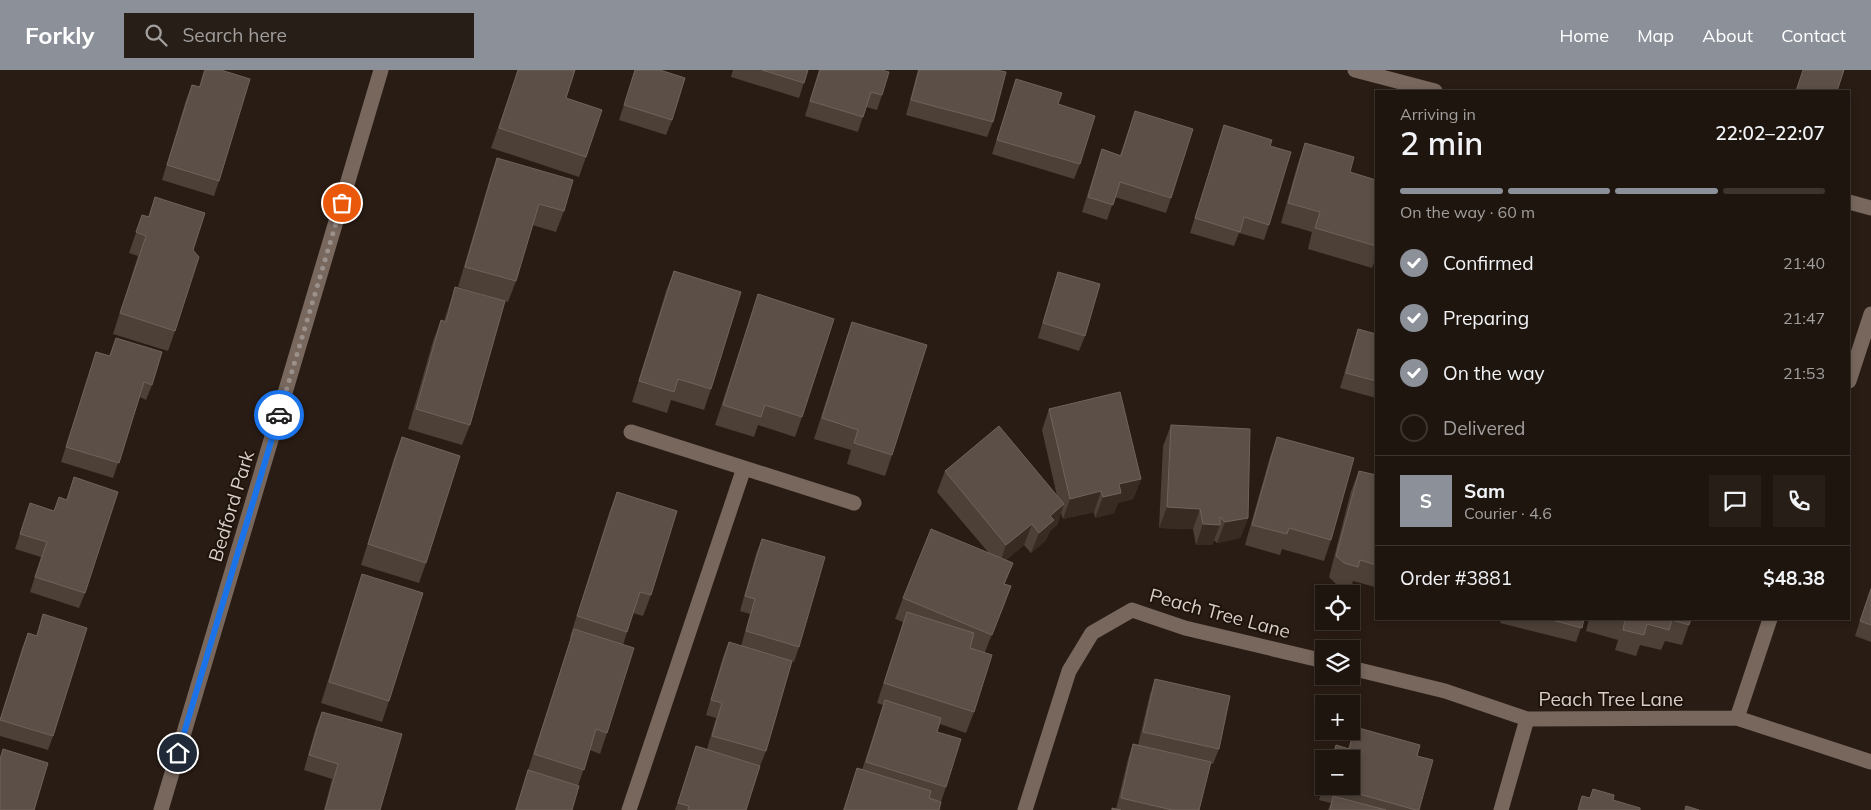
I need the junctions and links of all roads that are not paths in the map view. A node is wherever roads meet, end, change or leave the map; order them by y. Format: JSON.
{"nodes":[{"id":1,"x":381,"y":70,"type":"edge"},
{"id":2,"x":1356,"y":70,"type":"edge"},
{"id":3,"x":1431,"y":90,"type":"edge"},
{"id":4,"x":1850,"y":202,"type":"edge"},
{"id":5,"x":1871,"y":208,"type":"edge"},
{"id":6,"x":1871,"y":314,"type":"edge"},
{"id":7,"x":1850,"y":378,"type":"edge"},
{"id":8,"x":631,"y":432,"type":"dead end"},
{"id":9,"x":744,"y":468,"type":"junction"},
{"id":10,"x":854,"y":503,"type":"dead end"},
{"id":11,"x":1770,"y":620,"type":"edge"},
{"id":12,"x":1315,"y":660,"type":"edge"},
{"id":13,"x":1360,"y":670,"type":"edge"},
{"id":14,"x":1527,"y":718,"type":"junction"},
{"id":15,"x":1737,"y":718,"type":"junction"},
{"id":16,"x":1871,"y":762,"type":"edge"},
{"id":17,"x":162,"y":810,"type":"edge"},
{"id":18,"x":629,"y":810,"type":"edge"},
{"id":19,"x":1025,"y":810,"type":"edge"},
{"id":20,"x":1501,"y":810,"type":"edge"}],
"edges":[{"from":1,"to":17,"type":"street","name":"Bedford Park"},
{"from":2,"to":3,"type":"street"},
{"from":4,"to":5,"type":"street"},
{"from":6,"to":7,"type":"street"},
{"from":8,"to":9,"type":"street"},
{"from":9,"to":10,"type":"street"},
{"from":9,"to":18,"type":"street"},
{"from":11,"to":15,"type":"street"},
{"from":12,"to":19,"type":"street","name":"Peach Tree Lane"},
{"from":13,"to":14,"type":"street","name":"Peach Tree Lane"},
{"from":14,"to":15,"type":"street","name":"Peach Tree Lane"},
{"from":14,"to":20,"type":"street"},
{"from":15,"to":16,"type":"street","name":"Peach Tree Lane"}]}
